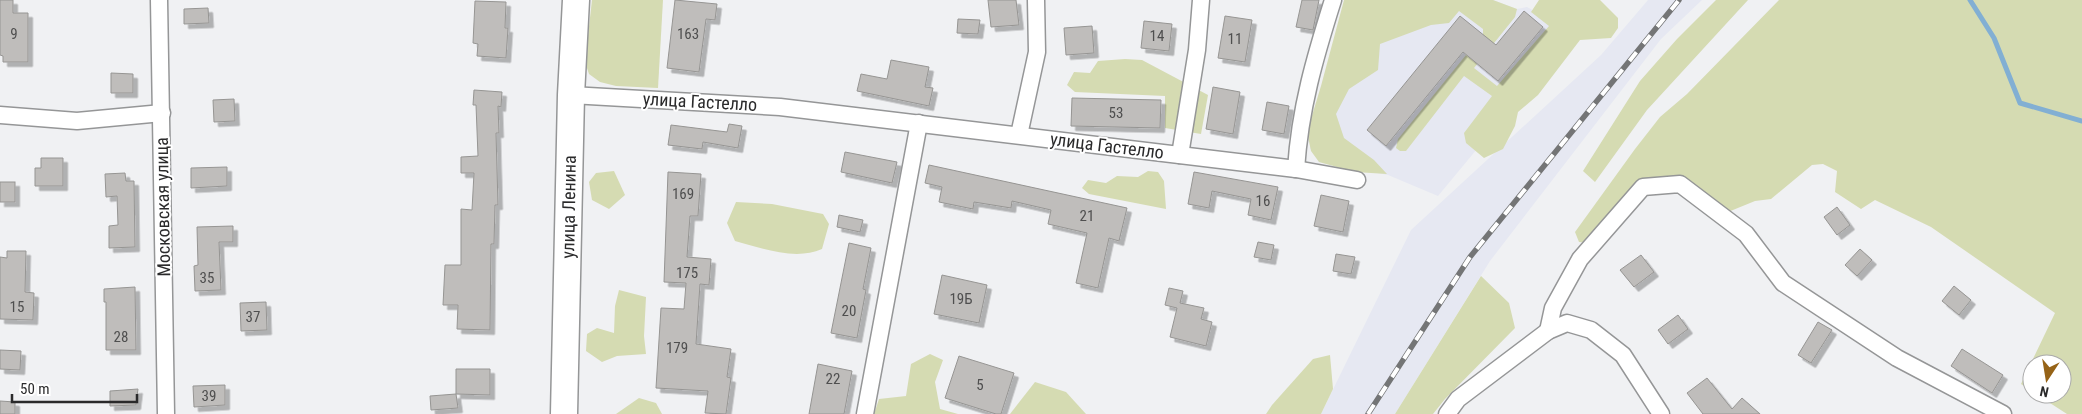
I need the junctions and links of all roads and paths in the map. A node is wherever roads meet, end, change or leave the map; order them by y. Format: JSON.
{"nodes":[{"id":1,"x":159,"y":0,"type":"edge"},
{"id":2,"x":576,"y":0,"type":"edge"},
{"id":3,"x":1036,"y":0,"type":"edge"},
{"id":4,"x":1201,"y":0,"type":"edge"},
{"id":5,"x":1333,"y":0,"type":"edge"},
{"id":6,"x":571,"y":95,"type":"junction"},
{"id":7,"x":162,"y":113,"type":"junction"},
{"id":8,"x":0,"y":115,"type":"edge"},
{"id":9,"x":919,"y":123,"type":"junction"},
{"id":10,"x":1019,"y":135,"type":"junction"},
{"id":11,"x":1180,"y":154,"type":"junction"},
{"id":12,"x":1296,"y":168,"type":"junction"},
{"id":13,"x":1357,"y":180,"type":"dead end"},
{"id":14,"x":1548,"y":331,"type":"junction"},
{"id":15,"x":166,"y":414,"type":"edge"},
{"id":16,"x":564,"y":414,"type":"edge"},
{"id":17,"x":865,"y":414,"type":"edge"},
{"id":18,"x":1447,"y":414,"type":"edge"},
{"id":19,"x":1661,"y":414,"type":"edge"},
{"id":20,"x":2003,"y":414,"type":"edge"}],
"edges":[{"from":1,"to":7,"type":"street","name":"Московская улица"},
{"from":2,"to":6,"type":"main road","name":"улица Ленина"},
{"from":3,"to":10,"type":"street"},
{"from":4,"to":11,"type":"street"},
{"from":5,"to":12,"type":"street"},
{"from":6,"to":9,"type":"street","name":"улица Гастелло"},
{"from":6,"to":16,"type":"main road","name":"улица Ленина"},
{"from":7,"to":8,"type":"street"},
{"from":7,"to":15,"type":"street","name":"Московская улица"},
{"from":9,"to":10,"type":"street","name":"улица Гастелло"},
{"from":9,"to":17,"type":"street"},
{"from":10,"to":11,"type":"street","name":"улица Гастелло"},
{"from":11,"to":12,"type":"street","name":"улица Гастелло"},
{"from":12,"to":13,"type":"street","name":"улица Гастелло"},
{"from":14,"to":18,"type":"street"},
{"from":14,"to":19,"type":"street"},
{"from":14,"to":20,"type":"street"}]}
